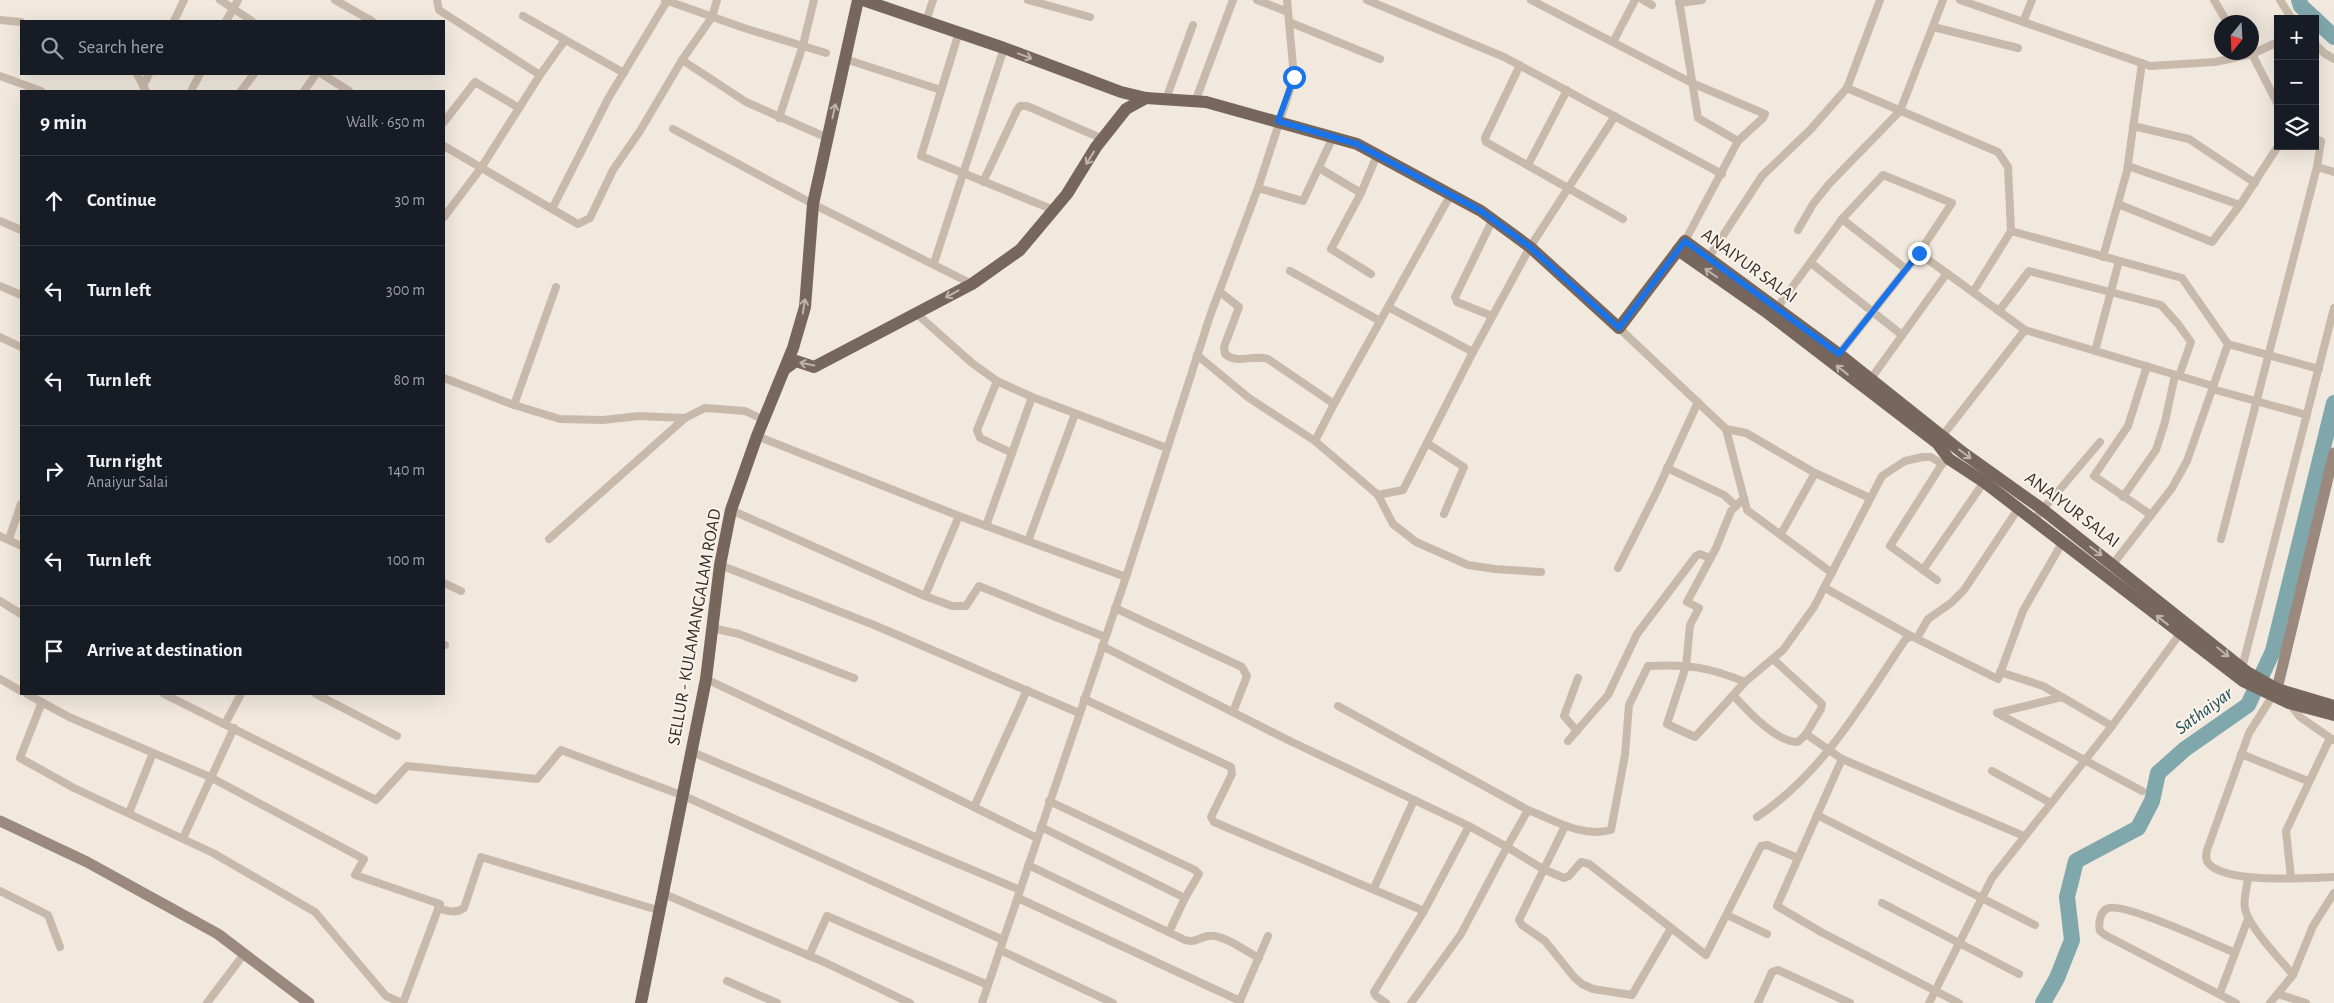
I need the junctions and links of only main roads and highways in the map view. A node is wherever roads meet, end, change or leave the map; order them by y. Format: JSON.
{"nodes":[{"id":1,"x":858,"y":0,"type":"edge"},
{"id":2,"x":863,"y":0,"type":"edge"},
{"id":3,"x":1146,"y":98,"type":"junction"},
{"id":4,"x":1682,"y":245,"type":"junction"},
{"id":5,"x":785,"y":369,"type":"junction"},
{"id":6,"x":1940,"y":439,"type":"junction"},
{"id":7,"x":2244,"y":674,"type":"junction"},
{"id":8,"x":2271,"y":690,"type":"junction"},
{"id":9,"x":2334,"y":706,"type":"edge"},
{"id":10,"x":2334,"y":715,"type":"edge"},
{"id":11,"x":645,"y":1002,"type":"edge"}],
"edges":[{"from":5,"to":1,"type":"main road","name":"SELLUR - KULAMANGALAM ROAD","one_way":true},
{"from":2,"to":3,"type":"main road","one_way":true},
{"from":3,"to":4,"type":"main road"},
{"from":3,"to":5,"type":"main road","one_way":true},
{"from":6,"to":4,"type":"main road","name":"ANAIYUR SALAI","one_way":true},
{"from":4,"to":6,"type":"main road","name":"ANAIYUR SALAI"},
{"from":5,"to":11,"type":"main road","name":"SELLUR - KULAMANGALAM ROAD"},
{"from":6,"to":7,"type":"main road","name":"ANAIYUR SALAI","one_way":true},
{"from":7,"to":6,"type":"main road","name":"ANAIYUR SALAI","one_way":true},
{"from":7,"to":8,"type":"main road","name":"ANAIYUR SALAI"},
{"from":8,"to":9,"type":"main road","name":"ANAIYUR SALAI"},
{"from":8,"to":10,"type":"main road","name":"ANAIYUR SALAI"}]}
